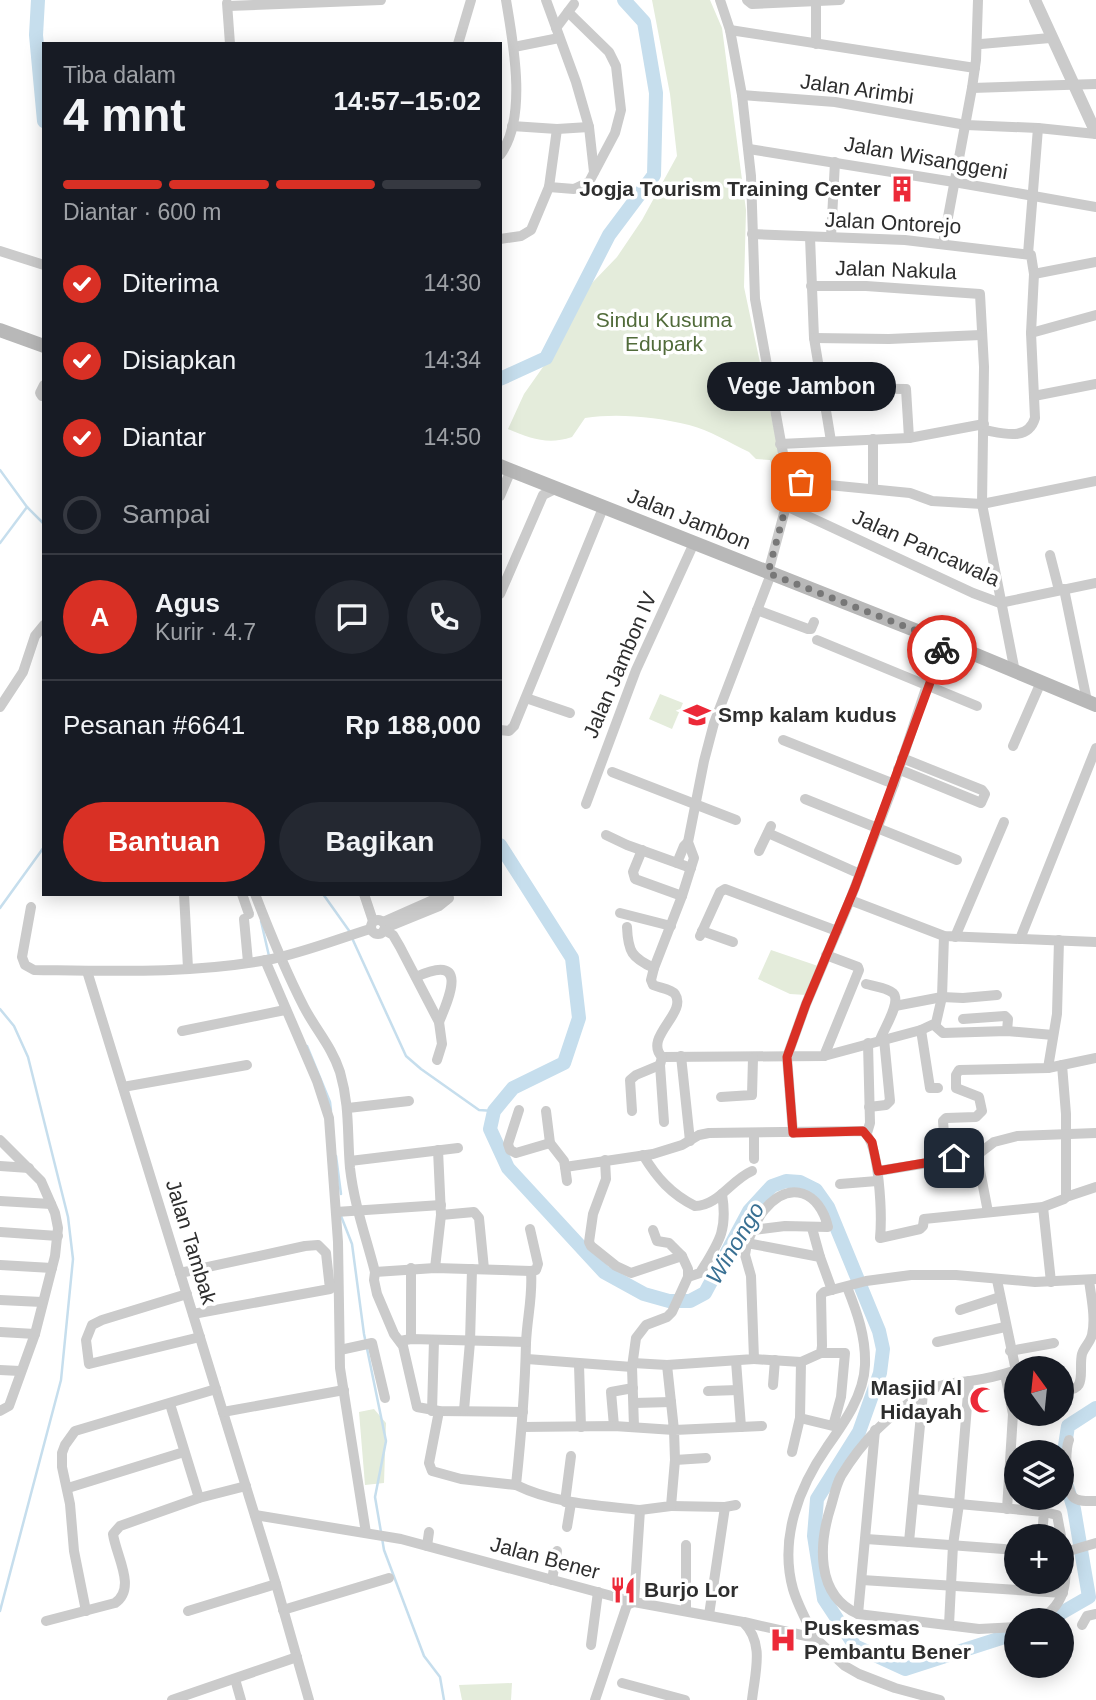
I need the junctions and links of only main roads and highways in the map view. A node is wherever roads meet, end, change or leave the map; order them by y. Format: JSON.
{"nodes":[{"id":1,"x":0,"y":330,"type":"edge"},
{"id":2,"x":42,"y":345,"type":"edge"},
{"id":3,"x":506,"y":468,"type":"edge"},
{"id":4,"x":1091,"y":703,"type":"edge"}],
"edges":[{"from":1,"to":2,"type":"main road"},
{"from":3,"to":4,"type":"main road","name":"Jalan Jambon"}]}
